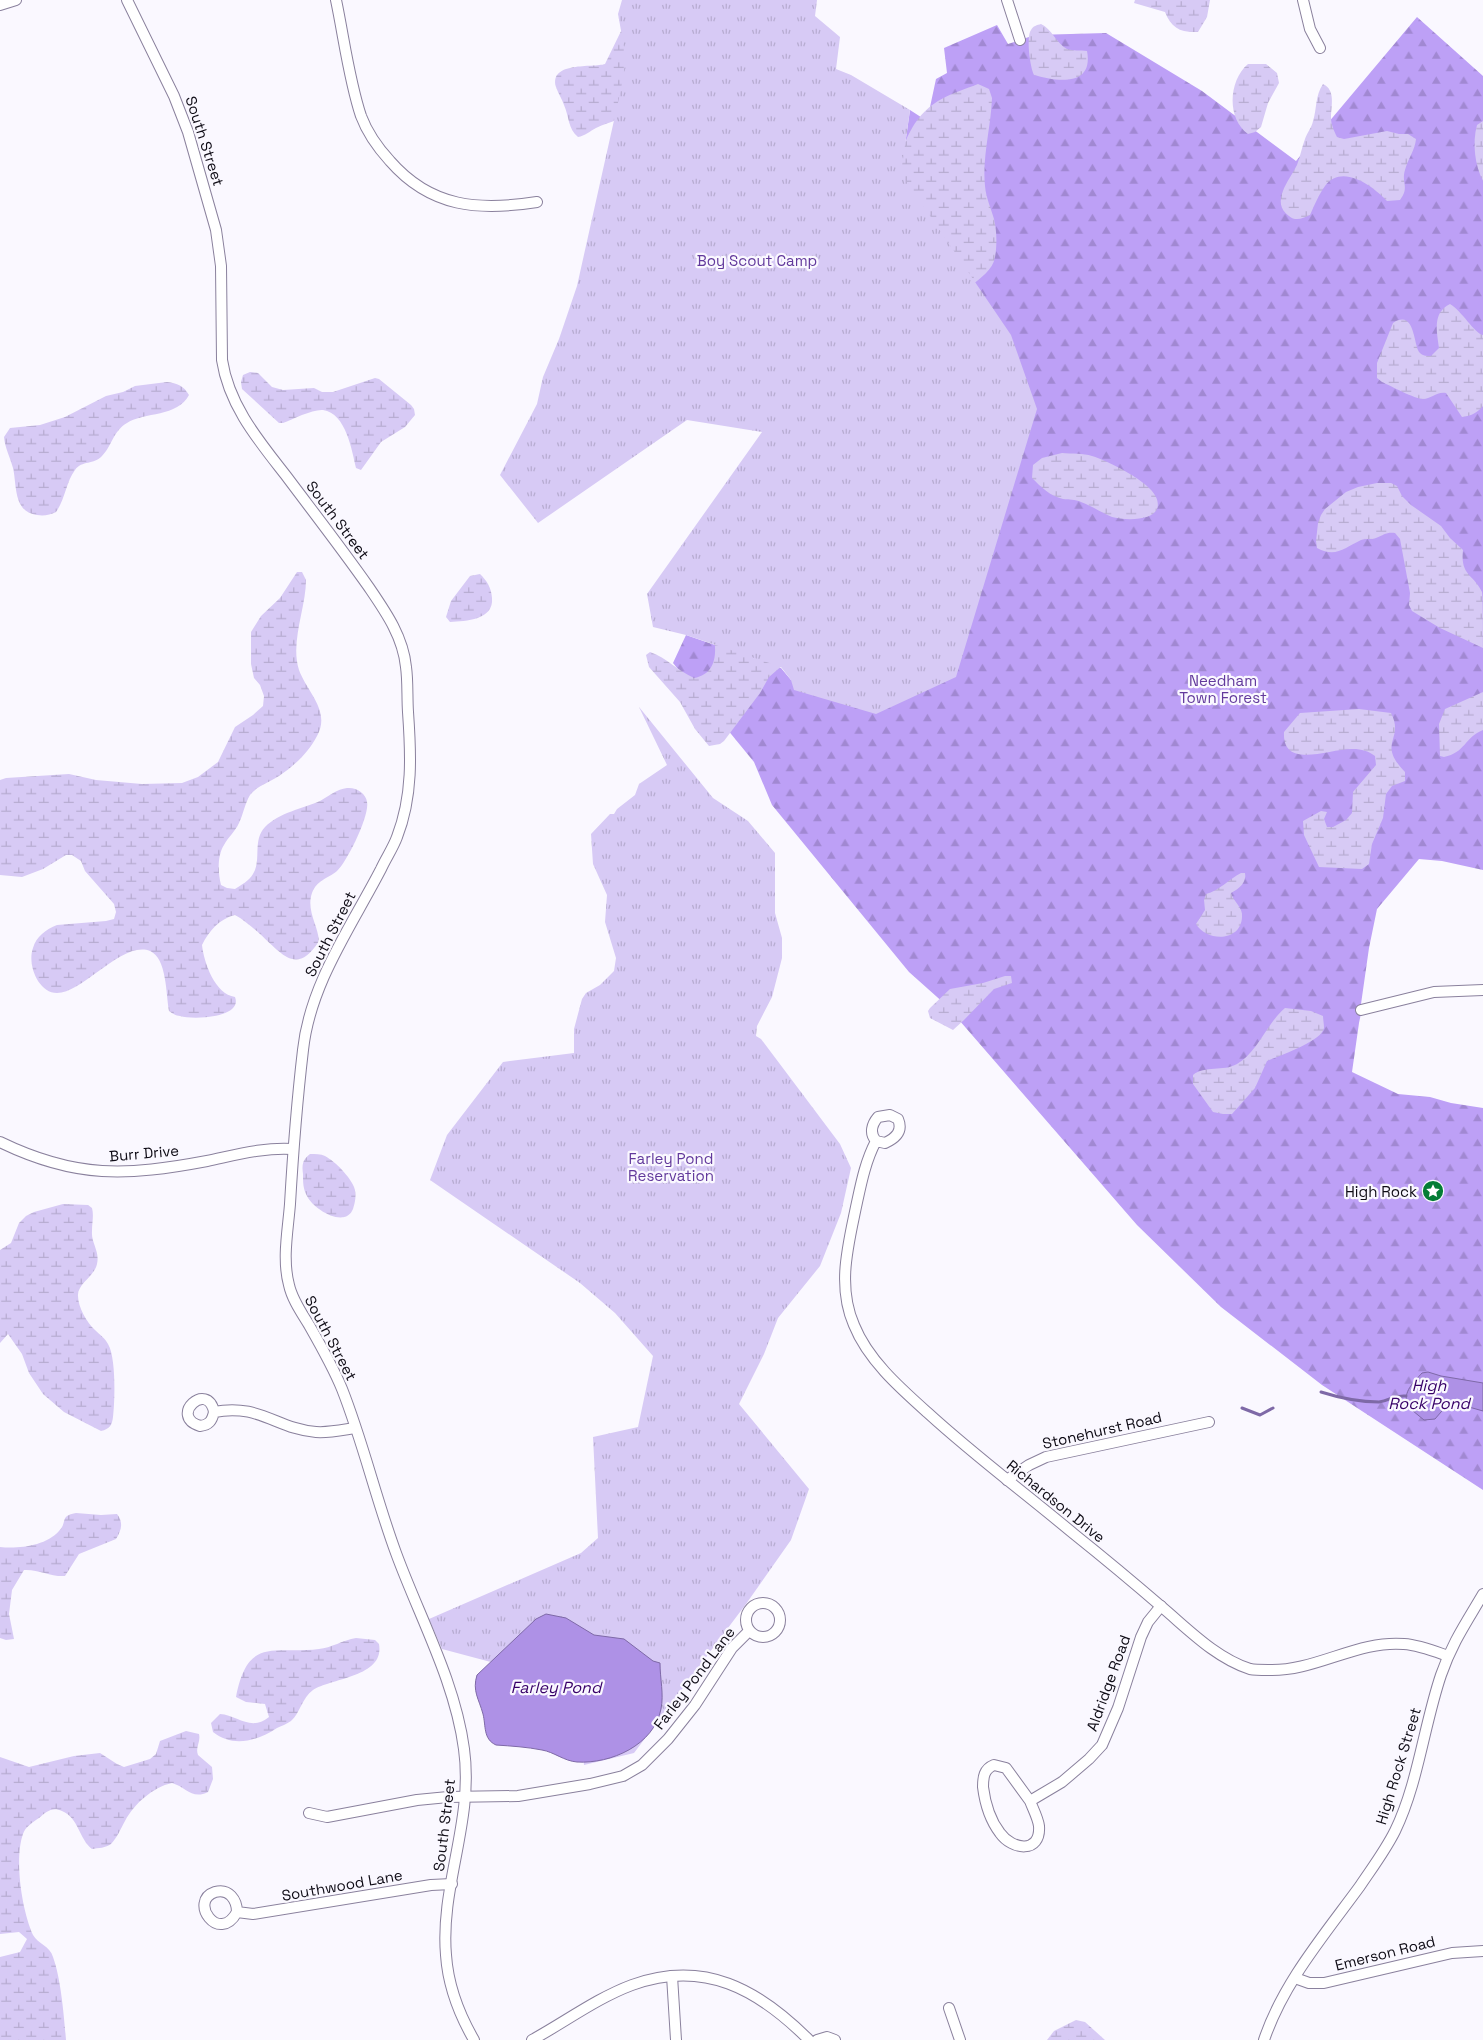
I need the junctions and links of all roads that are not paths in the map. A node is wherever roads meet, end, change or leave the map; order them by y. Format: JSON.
{"nodes":[{"id":1,"x":16,"y":0,"type":"edge"},
{"id":2,"x":127,"y":0,"type":"edge"},
{"id":3,"x":336,"y":0,"type":"edge"},
{"id":4,"x":1007,"y":0,"type":"edge"},
{"id":5,"x":1303,"y":0,"type":"edge"},
{"id":6,"x":0,"y":5,"type":"edge"},
{"id":7,"x":1020,"y":40,"type":"dead end"},
{"id":8,"x":1320,"y":48,"type":"dead end"},
{"id":9,"x":537,"y":202,"type":"dead end"},
{"id":10,"x":1483,"y":990,"type":"edge"},
{"id":11,"x":1361,"y":1010,"type":"dead end"},
{"id":12,"x":876,"y":1141,"type":"dead end"},
{"id":13,"x":0,"y":1142,"type":"edge"},
{"id":14,"x":293,"y":1149,"type":"junction"},
{"id":15,"x":214,"y":1412,"type":"dead end"},
{"id":16,"x":1209,"y":1422,"type":"dead end"},
{"id":17,"x":355,"y":1428,"type":"junction"},
{"id":18,"x":1007,"y":1480,"type":"junction"},
{"id":19,"x":1483,"y":1594,"type":"edge"},
{"id":20,"x":1161,"y":1606,"type":"junction"},
{"id":21,"x":749,"y":1631,"type":"dead end"},
{"id":22,"x":1448,"y":1656,"type":"junction"},
{"id":23,"x":466,"y":1797,"type":"junction"},
{"id":24,"x":1030,"y":1801,"type":"junction"},
{"id":25,"x":309,"y":1814,"type":"dead end"},
{"id":26,"x":452,"y":1884,"type":"junction"},
{"id":27,"x":237,"y":1912,"type":"dead end"},
{"id":28,"x":1483,"y":1951,"type":"edge"},
{"id":29,"x":672,"y":1976,"type":"junction"},
{"id":30,"x":1295,"y":1978,"type":"junction"},
{"id":31,"x":950,"y":2008,"type":"dead end"},
{"id":32,"x":474,"y":2040,"type":"edge"},
{"id":33,"x":532,"y":2040,"type":"edge"},
{"id":34,"x":676,"y":2040,"type":"edge"},
{"id":35,"x":809,"y":2040,"type":"edge"},
{"id":36,"x":816,"y":2040,"type":"edge"},
{"id":37,"x":835,"y":2040,"type":"edge"},
{"id":38,"x":960,"y":2040,"type":"edge"},
{"id":39,"x":1264,"y":2040,"type":"edge"}],
"edges":[{"from":1,"to":6,"type":"street"},
{"from":2,"to":14,"type":"street","name":"South Street"},
{"from":3,"to":9,"type":"street"},
{"from":4,"to":7,"type":"street"},
{"from":5,"to":8,"type":"street"},
{"from":10,"to":11,"type":"street"},
{"from":12,"to":18,"type":"street","name":"Richardson Drive"},
{"from":13,"to":14,"type":"street","name":"Burr Drive"},
{"from":14,"to":17,"type":"street","name":"South Street"},
{"from":15,"to":17,"type":"street"},
{"from":16,"to":18,"type":"street","name":"Stonehurst Road"},
{"from":17,"to":23,"type":"street","name":"South Street"},
{"from":18,"to":20,"type":"street","name":"Richardson Drive"},
{"from":19,"to":22,"type":"street","name":"High Rock Street"},
{"from":20,"to":22,"type":"street","name":"Richardson Drive"},
{"from":20,"to":24,"type":"street","name":"Aldridge Road"},
{"from":21,"to":23,"type":"street","name":"Farley Pond Lane"},
{"from":22,"to":30,"type":"street","name":"High Rock Street"},
{"from":23,"to":25,"type":"street"},
{"from":23,"to":26,"type":"street","name":"South Street"},
{"from":24,"to":24,"type":"street"},
{"from":26,"to":27,"type":"street","name":"Southwood Lane"},
{"from":26,"to":32,"type":"street","name":"South Street"},
{"from":28,"to":30,"type":"street","name":"Emerson Road"},
{"from":29,"to":33,"type":"street"},
{"from":29,"to":34,"type":"street"},
{"from":29,"to":35,"type":"street"},
{"from":30,"to":39,"type":"street","name":"High Rock Street"},
{"from":31,"to":38,"type":"street"},
{"from":36,"to":37,"type":"street"}]}
